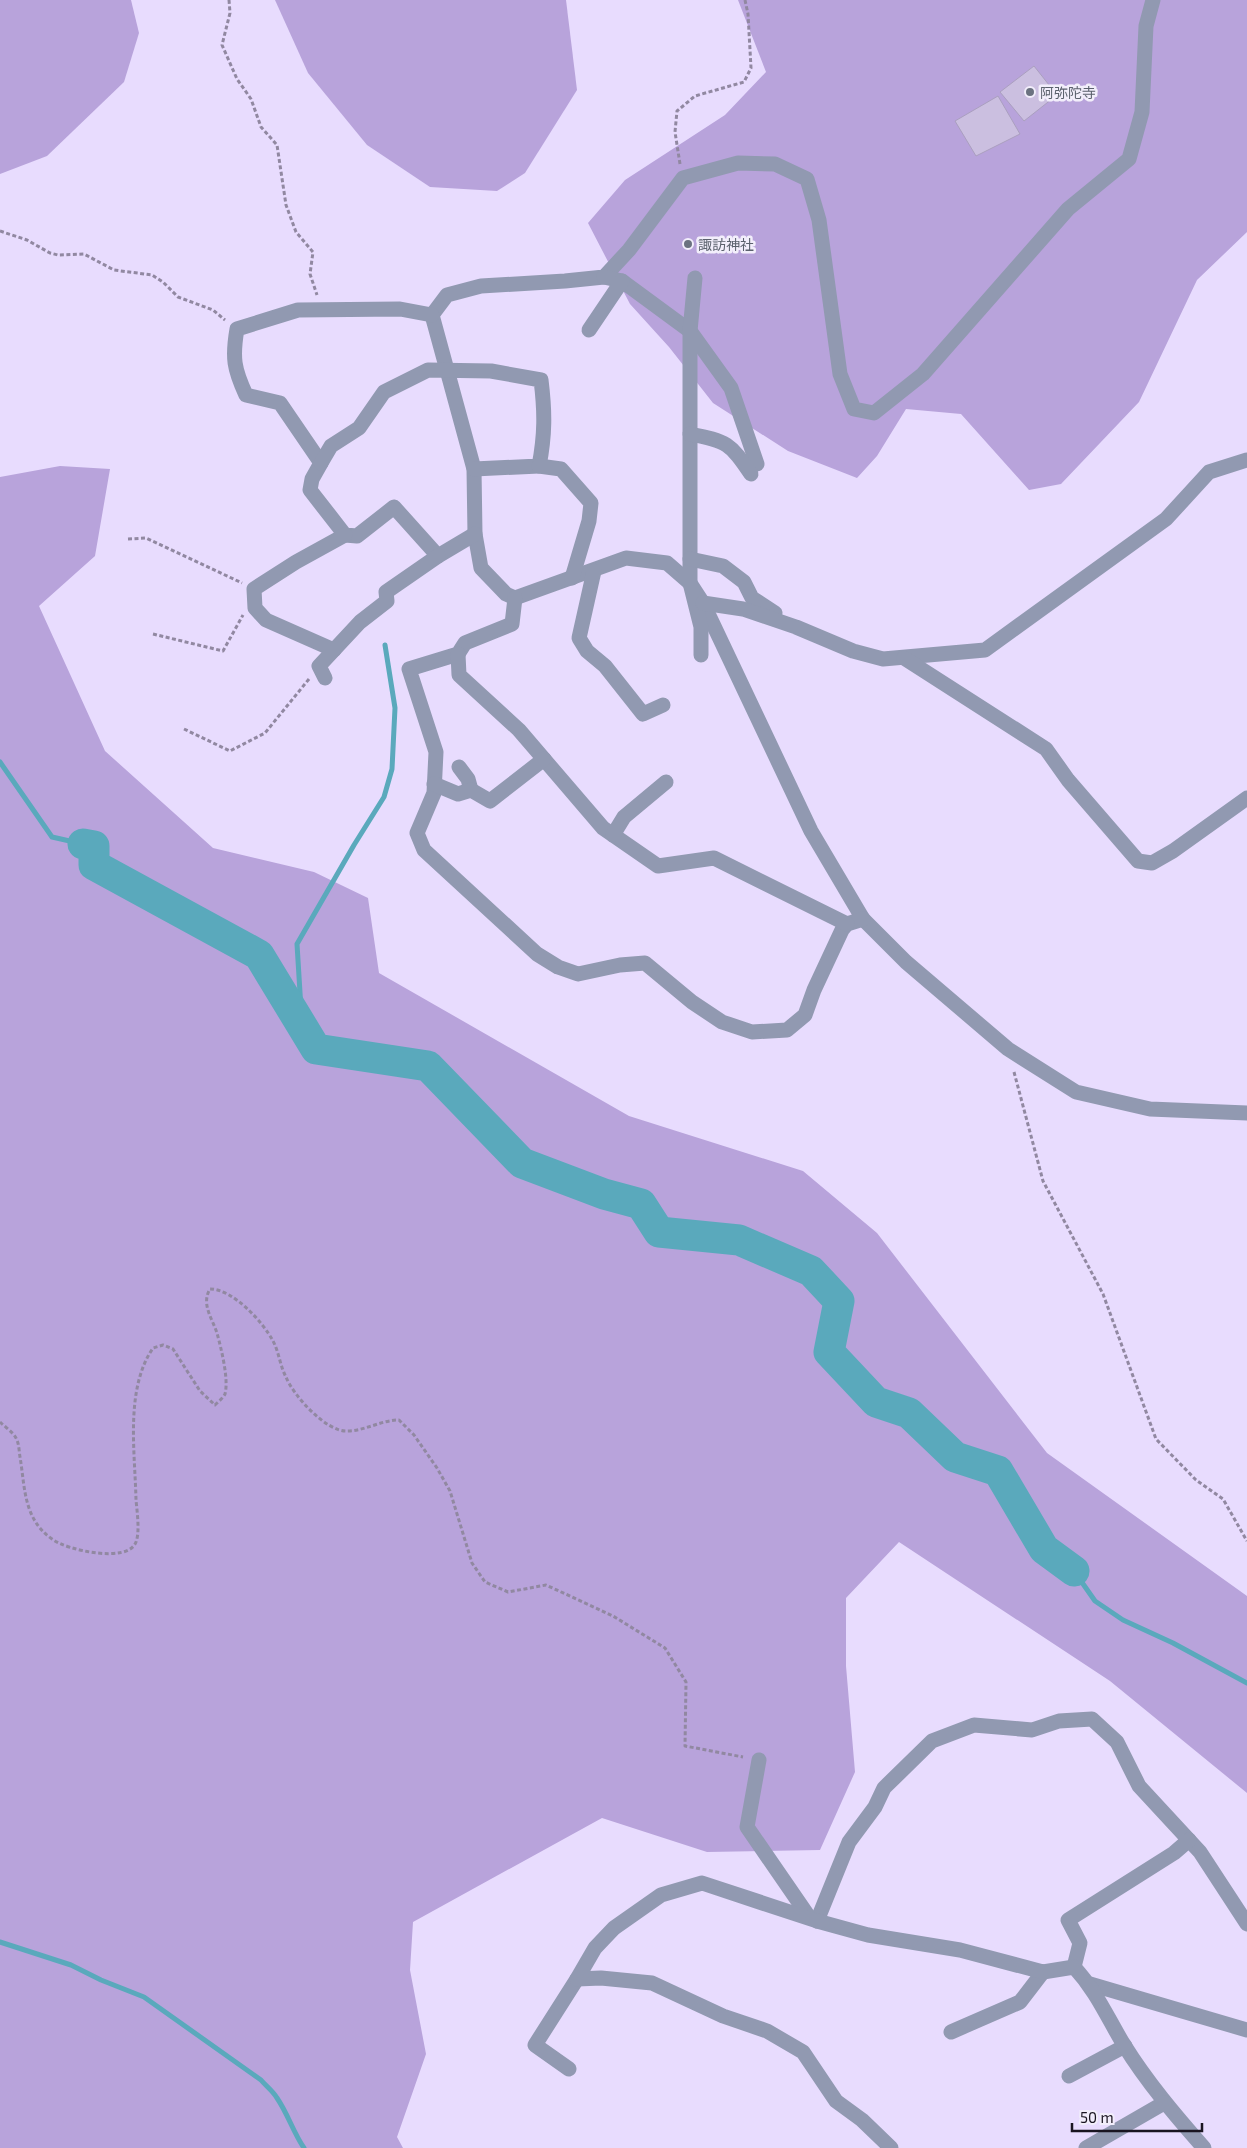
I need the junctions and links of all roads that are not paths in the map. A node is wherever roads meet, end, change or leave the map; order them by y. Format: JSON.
{"nodes":[{"id":1,"x":1153,"y":0,"type":"edge"},
{"id":2,"x":604,"y":277,"type":"junction"},
{"id":3,"x":694,"y":278,"type":"dead end"},
{"id":4,"x":622,"y":281,"type":"junction"},
{"id":5,"x":432,"y":315,"type":"junction"},
{"id":6,"x":590,"y":330,"type":"dead end"},
{"id":7,"x":690,"y":331,"type":"junction"},
{"id":8,"x":447,"y":370,"type":"junction"},
{"id":9,"x":690,"y":434,"type":"junction"},
{"id":10,"x":1247,"y":460,"type":"edge"},
{"id":11,"x":321,"y":463,"type":"junction"},
{"id":12,"x":539,"y":466,"type":"junction"},
{"id":13,"x":474,"y":469,"type":"junction"},
{"id":14,"x":475,"y":534,"type":"junction"},
{"id":15,"x":345,"y":535,"type":"junction"},
{"id":16,"x":438,"y":556,"type":"junction"},
{"id":17,"x":690,"y":559,"type":"junction"},
{"id":18,"x":594,"y":571,"type":"junction"},
{"id":19,"x":572,"y":578,"type":"junction"},
{"id":20,"x":690,"y":583,"type":"junction"},
{"id":21,"x":515,"y":598,"type":"junction"},
{"id":22,"x":703,"y":602,"type":"junction"},
{"id":23,"x":796,"y":627,"type":"junction"},
{"id":24,"x":334,"y":650,"type":"junction"},
{"id":25,"x":458,"y":654,"type":"junction"},
{"id":26,"x":701,"y":655,"type":"dead end"},
{"id":27,"x":904,"y":658,"type":"junction"},
{"id":28,"x":322,"y":672,"type":"road end"},
{"id":29,"x":663,"y":705,"type":"dead end"},
{"id":30,"x":544,"y":759,"type":"junction"},
{"id":31,"x":459,"y":767,"type":"dead end"},
{"id":32,"x":666,"y":782,"type":"dead end"},
{"id":33,"x":434,"y":784,"type":"junction"},
{"id":34,"x":471,"y":790,"type":"junction"},
{"id":35,"x":1247,"y":798,"type":"edge"},
{"id":36,"x":613,"y":835,"type":"junction"},
{"id":37,"x":863,"y":920,"type":"junction"},
{"id":38,"x":847,"y":924,"type":"junction"},
{"id":39,"x":1247,"y":1113,"type":"edge"},
{"id":40,"x":759,"y":1760,"type":"road end"},
{"id":41,"x":1189,"y":1840,"type":"junction"},
{"id":42,"x":813,"y":1919,"type":"junction"},
{"id":43,"x":1247,"y":1924,"type":"edge"},
{"id":44,"x":1074,"y":1967,"type":"junction"},
{"id":45,"x":1043,"y":1972,"type":"junction"},
{"id":46,"x":577,"y":1979,"type":"junction"},
{"id":47,"x":1090,"y":1984,"type":"junction"},
{"id":48,"x":1242,"y":2029,"type":"edge"},
{"id":49,"x":951,"y":2032,"type":"dead end"},
{"id":50,"x":1125,"y":2046,"type":"junction"},
{"id":51,"x":569,"y":2069,"type":"dead end"},
{"id":52,"x":1069,"y":2076,"type":"dead end"},
{"id":53,"x":1164,"y":2103,"type":"junction"},
{"id":54,"x":891,"y":2148,"type":"edge"},
{"id":55,"x":1086,"y":2148,"type":"edge"},
{"id":56,"x":1204,"y":2148,"type":"edge"}],
"edges":[{"from":1,"to":2,"type":"street"},
{"from":2,"to":4,"type":"street"},
{"from":2,"to":5,"type":"street"},
{"from":3,"to":7,"type":"street"},
{"from":4,"to":6,"type":"street"},
{"from":4,"to":7,"type":"street"},
{"from":5,"to":8,"type":"street"},
{"from":5,"to":11,"type":"street"},
{"from":7,"to":9,"type":"street"},
{"from":7,"to":9,"type":"street"},
{"from":8,"to":11,"type":"street"},
{"from":8,"to":12,"type":"street"},
{"from":8,"to":13,"type":"street"},
{"from":9,"to":17,"type":"street"},
{"from":10,"to":27,"type":"street"},
{"from":11,"to":15,"type":"street"},
{"from":12,"to":13,"type":"street"},
{"from":12,"to":19,"type":"street"},
{"from":13,"to":14,"type":"street"},
{"from":14,"to":16,"type":"street"},
{"from":14,"to":21,"type":"street"},
{"from":15,"to":16,"type":"street"},
{"from":15,"to":24,"type":"street"},
{"from":16,"to":24,"type":"street"},
{"from":17,"to":20,"type":"street"},
{"from":17,"to":23,"type":"street"},
{"from":18,"to":19,"type":"street"},
{"from":18,"to":20,"type":"street"},
{"from":18,"to":29,"type":"street"},
{"from":19,"to":21,"type":"street"},
{"from":20,"to":22,"type":"street"},
{"from":20,"to":26,"type":"street"},
{"from":21,"to":25,"type":"street"},
{"from":22,"to":23,"type":"street"},
{"from":22,"to":37,"type":"street"},
{"from":23,"to":27,"type":"street"},
{"from":24,"to":28,"type":"street"},
{"from":25,"to":30,"type":"street"},
{"from":25,"to":33,"type":"street"},
{"from":27,"to":35,"type":"street"},
{"from":30,"to":34,"type":"street"},
{"from":30,"to":36,"type":"street"},
{"from":31,"to":34,"type":"street"},
{"from":32,"to":36,"type":"street"},
{"from":33,"to":34,"type":"street"},
{"from":33,"to":38,"type":"street"},
{"from":36,"to":38,"type":"street"},
{"from":37,"to":38,"type":"street"},
{"from":37,"to":39,"type":"street"},
{"from":40,"to":42,"type":"street"},
{"from":41,"to":42,"type":"street"},
{"from":41,"to":43,"type":"street"},
{"from":41,"to":44,"type":"street"},
{"from":42,"to":45,"type":"street"},
{"from":42,"to":46,"type":"street"},
{"from":44,"to":45,"type":"street"},
{"from":44,"to":47,"type":"street"},
{"from":45,"to":49,"type":"street"},
{"from":46,"to":51,"type":"street"},
{"from":46,"to":54,"type":"street"},
{"from":47,"to":48,"type":"street"},
{"from":47,"to":50,"type":"street"},
{"from":50,"to":52,"type":"street"},
{"from":50,"to":53,"type":"street"},
{"from":53,"to":55,"type":"street"},
{"from":53,"to":56,"type":"street"}]}
